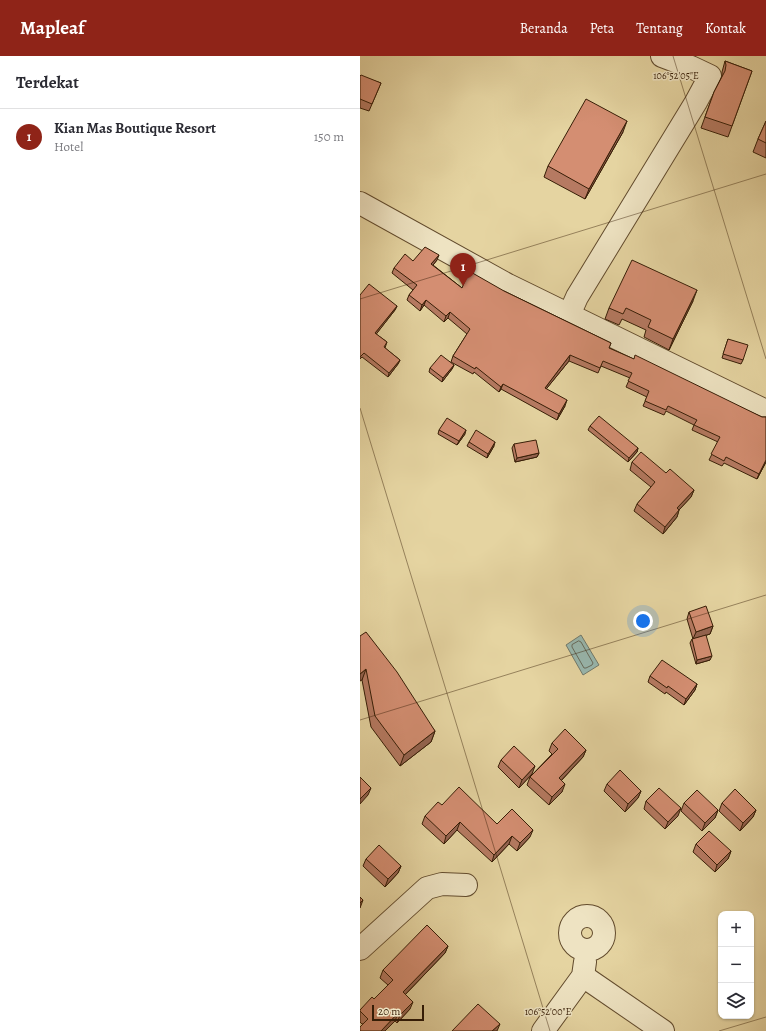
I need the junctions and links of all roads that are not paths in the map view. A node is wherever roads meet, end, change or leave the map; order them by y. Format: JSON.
{"nodes":[{"id":1,"x":662,"y":56,"type":"edge"},
{"id":2,"x":360,"y":203,"type":"edge"},
{"id":3,"x":570,"y":315,"type":"junction"},
{"id":4,"x":766,"y":411,"type":"edge"},
{"id":5,"x":466,"y":885,"type":"dead end"},
{"id":6,"x":360,"y":949,"type":"edge"},
{"id":7,"x":586,"y":949,"type":"dead end"},
{"id":8,"x":583,"y":976,"type":"junction"},
{"id":9,"x":543,"y":1031,"type":"edge"},
{"id":10,"x":663,"y":1031,"type":"edge"}],
"edges":[{"from":1,"to":3,"type":"street"},
{"from":2,"to":3,"type":"street"},
{"from":3,"to":4,"type":"street"},
{"from":5,"to":6,"type":"street"},
{"from":7,"to":8,"type":"street"},
{"from":8,"to":9,"type":"street"},
{"from":8,"to":10,"type":"street"}]}
